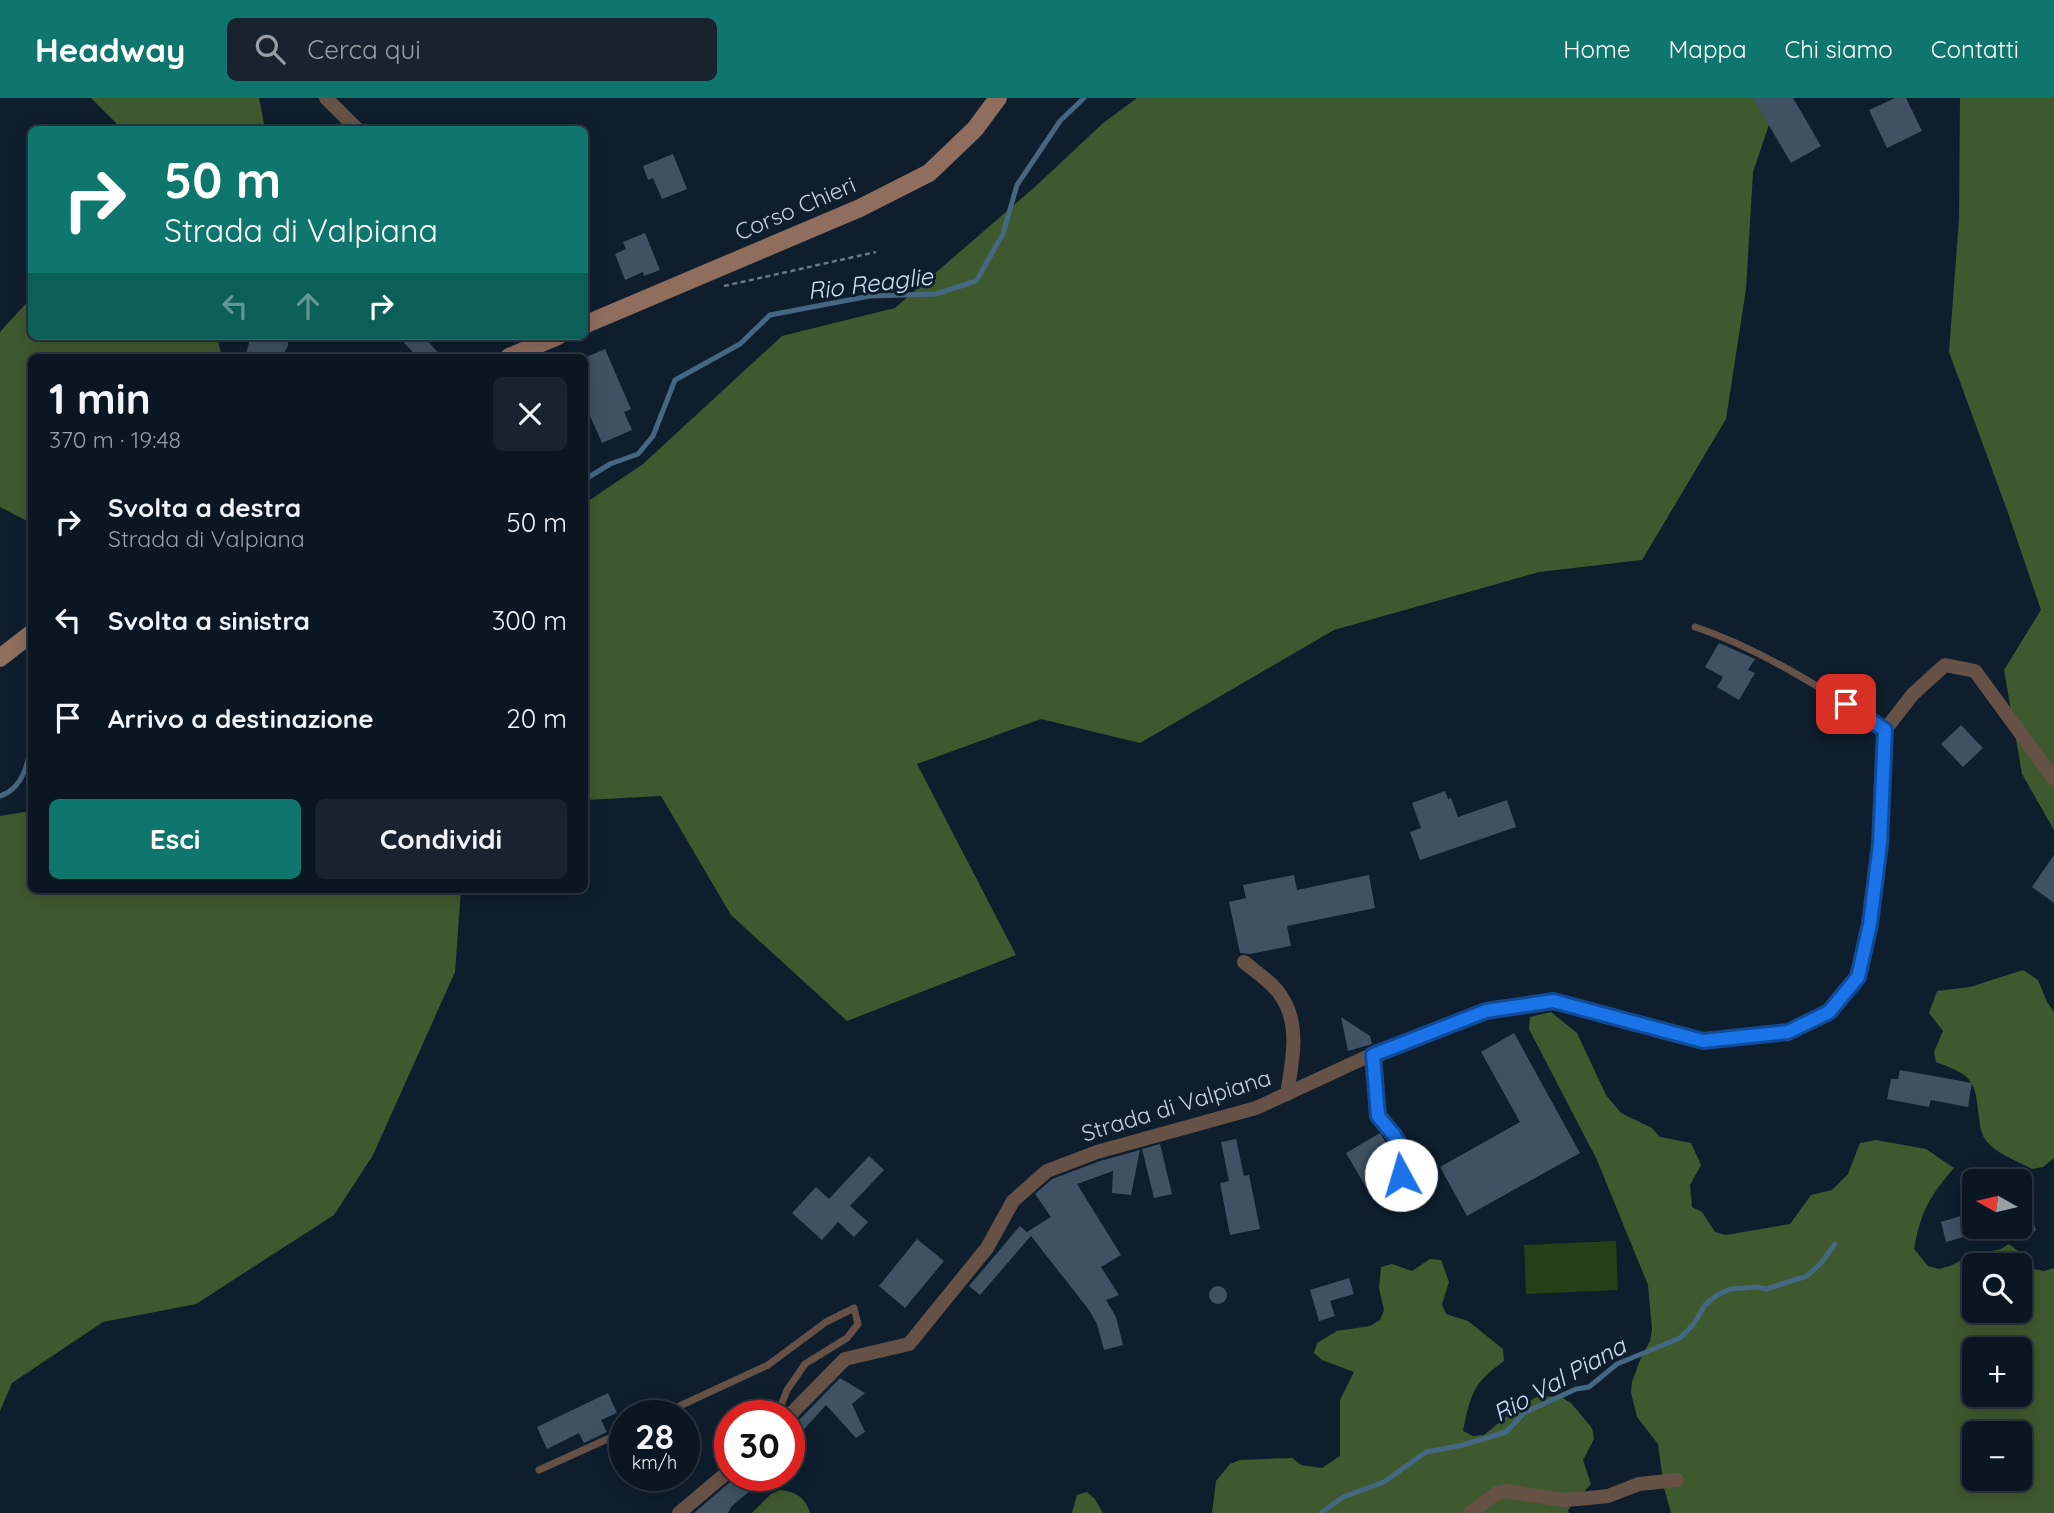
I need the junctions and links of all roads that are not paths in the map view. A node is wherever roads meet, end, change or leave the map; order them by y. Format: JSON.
{"nodes":[{"id":1,"x":326,"y":98,"type":"edge"},
{"id":2,"x":998,"y":98,"type":"edge"},
{"id":3,"x":354,"y":126,"type":"edge"},
{"id":4,"x":588,"y":323,"type":"edge"},
{"id":5,"x":547,"y":340,"type":"edge"},
{"id":6,"x":516,"y":354,"type":"edge"},
{"id":7,"x":1695,"y":626,"type":"dead end"},
{"id":8,"x":28,"y":636,"type":"edge"},
{"id":9,"x":0,"y":658,"type":"edge"},
{"id":10,"x":1885,"y":730,"type":"junction"},
{"id":11,"x":2054,"y":779,"type":"edge"},
{"id":12,"x":1244,"y":962,"type":"dead end"},
{"id":13,"x":1373,"y":1055,"type":"junction"},
{"id":14,"x":1287,"y":1094,"type":"junction"},
{"id":15,"x":1396,"y":1199,"type":"dead end"},
{"id":16,"x":693,"y":1400,"type":"edge"},
{"id":17,"x":784,"y":1400,"type":"edge"},
{"id":18,"x":803,"y":1400,"type":"edge"},
{"id":19,"x":609,"y":1438,"type":"edge"},
{"id":20,"x":539,"y":1470,"type":"dead end"},
{"id":21,"x":1677,"y":1479,"type":"dead end"},
{"id":22,"x":714,"y":1483,"type":"edge"},
{"id":23,"x":679,"y":1513,"type":"edge"},
{"id":24,"x":1470,"y":1513,"type":"edge"}],
"edges":[{"from":1,"to":3,"type":"street"},
{"from":2,"to":4,"type":"main road","name":"Corso Chieri"},
{"from":5,"to":6,"type":"main road"},
{"from":7,"to":10,"type":"lane"},
{"from":8,"to":9,"type":"main road"},
{"from":10,"to":11,"type":"street"},
{"from":10,"to":13,"type":"street","name":"Strada di Valpiana"},
{"from":12,"to":14,"type":"street"},
{"from":13,"to":14,"type":"street","name":"Strada di Valpiana"},
{"from":13,"to":15,"type":"street"},
{"from":14,"to":18,"type":"street","name":"Strada di Valpiana"},
{"from":16,"to":17,"type":"lane"},
{"from":19,"to":20,"type":"lane"},
{"from":21,"to":24,"type":"street"},
{"from":22,"to":23,"type":"street"}]}
